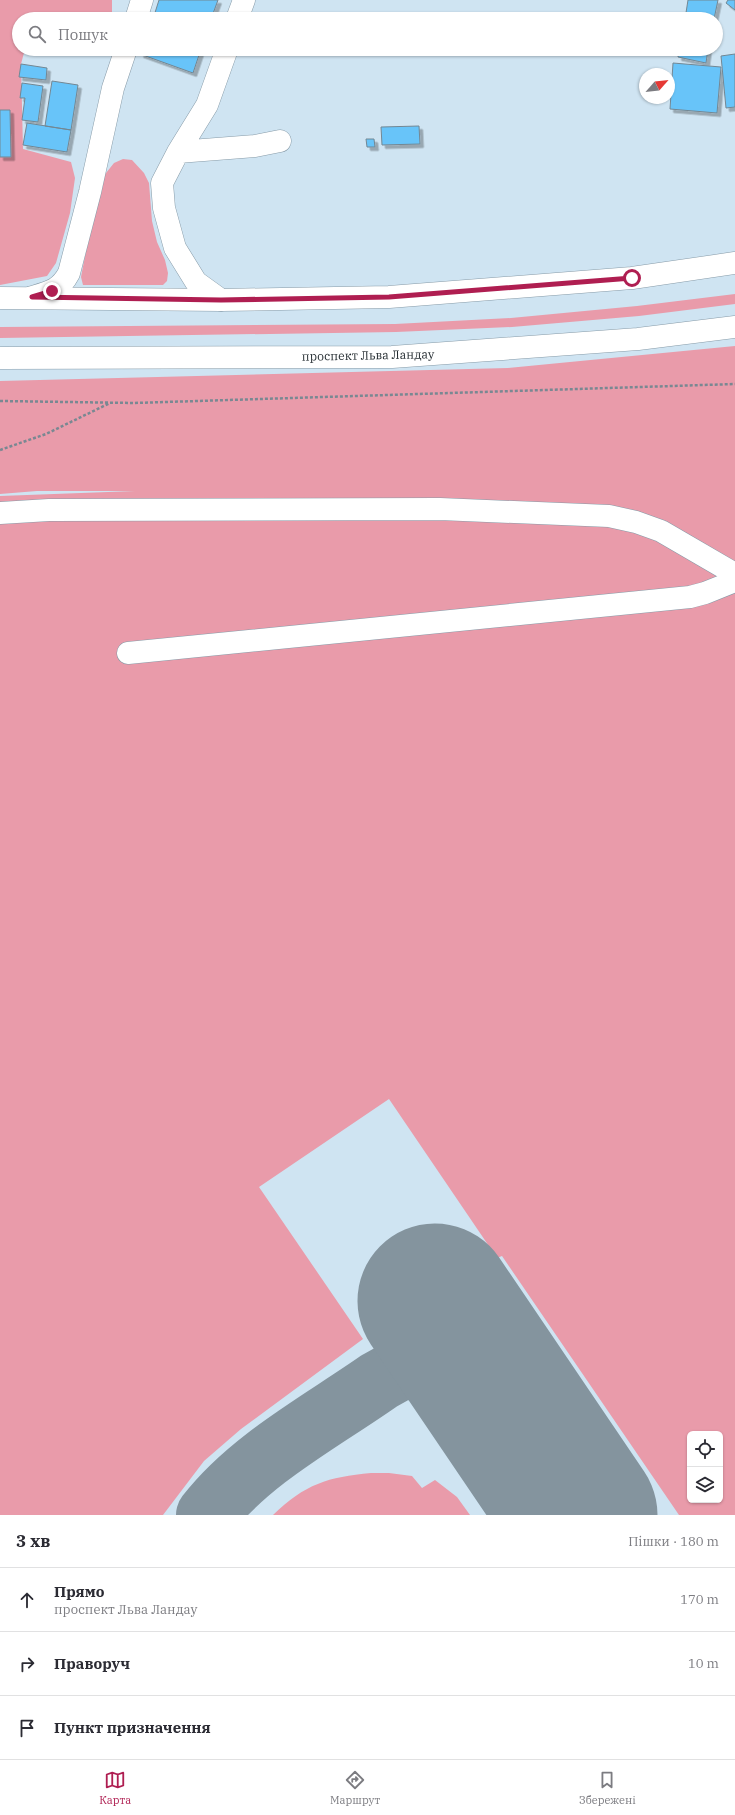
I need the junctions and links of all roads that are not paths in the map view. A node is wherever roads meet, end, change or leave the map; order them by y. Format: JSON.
{"nodes":[{"id":1,"x":244,"y":0,"type":"edge"},
{"id":2,"x":240,"y":12,"type":"edge"},
{"id":3,"x":124,"y":56,"type":"edge"},
{"id":4,"x":224,"y":56,"type":"edge"},
{"id":5,"x":280,"y":141,"type":"dead end"},
{"id":6,"x":178,"y":152,"type":"junction"},
{"id":7,"x":735,"y":263,"type":"edge"},
{"id":8,"x":32,"y":297,"type":"junction"},
{"id":9,"x":0,"y":298,"type":"edge"},
{"id":10,"x":221,"y":300,"type":"junction"},
{"id":11,"x":735,"y":327,"type":"edge"},
{"id":12,"x":0,"y":358,"type":"edge"},
{"id":13,"x":0,"y":513,"type":"edge"},
{"id":14,"x":735,"y":574,"type":"edge"},
{"id":15,"x":735,"y":581,"type":"edge"},
{"id":16,"x":128,"y":653,"type":"dead end"}],
"edges":[{"from":1,"to":2,"type":"main road"},
{"from":3,"to":8,"type":"main road"},
{"from":4,"to":6,"type":"main road"},
{"from":5,"to":6,"type":"main road"},
{"from":6,"to":10,"type":"main road"},
{"from":7,"to":10,"type":"main road"},
{"from":8,"to":9,"type":"main road"},
{"from":8,"to":10,"type":"main road"},
{"from":11,"to":12,"type":"main road","name":"проспект Льва Ландау"},
{"from":13,"to":14,"type":"main road"},
{"from":15,"to":16,"type":"main road"}]}
